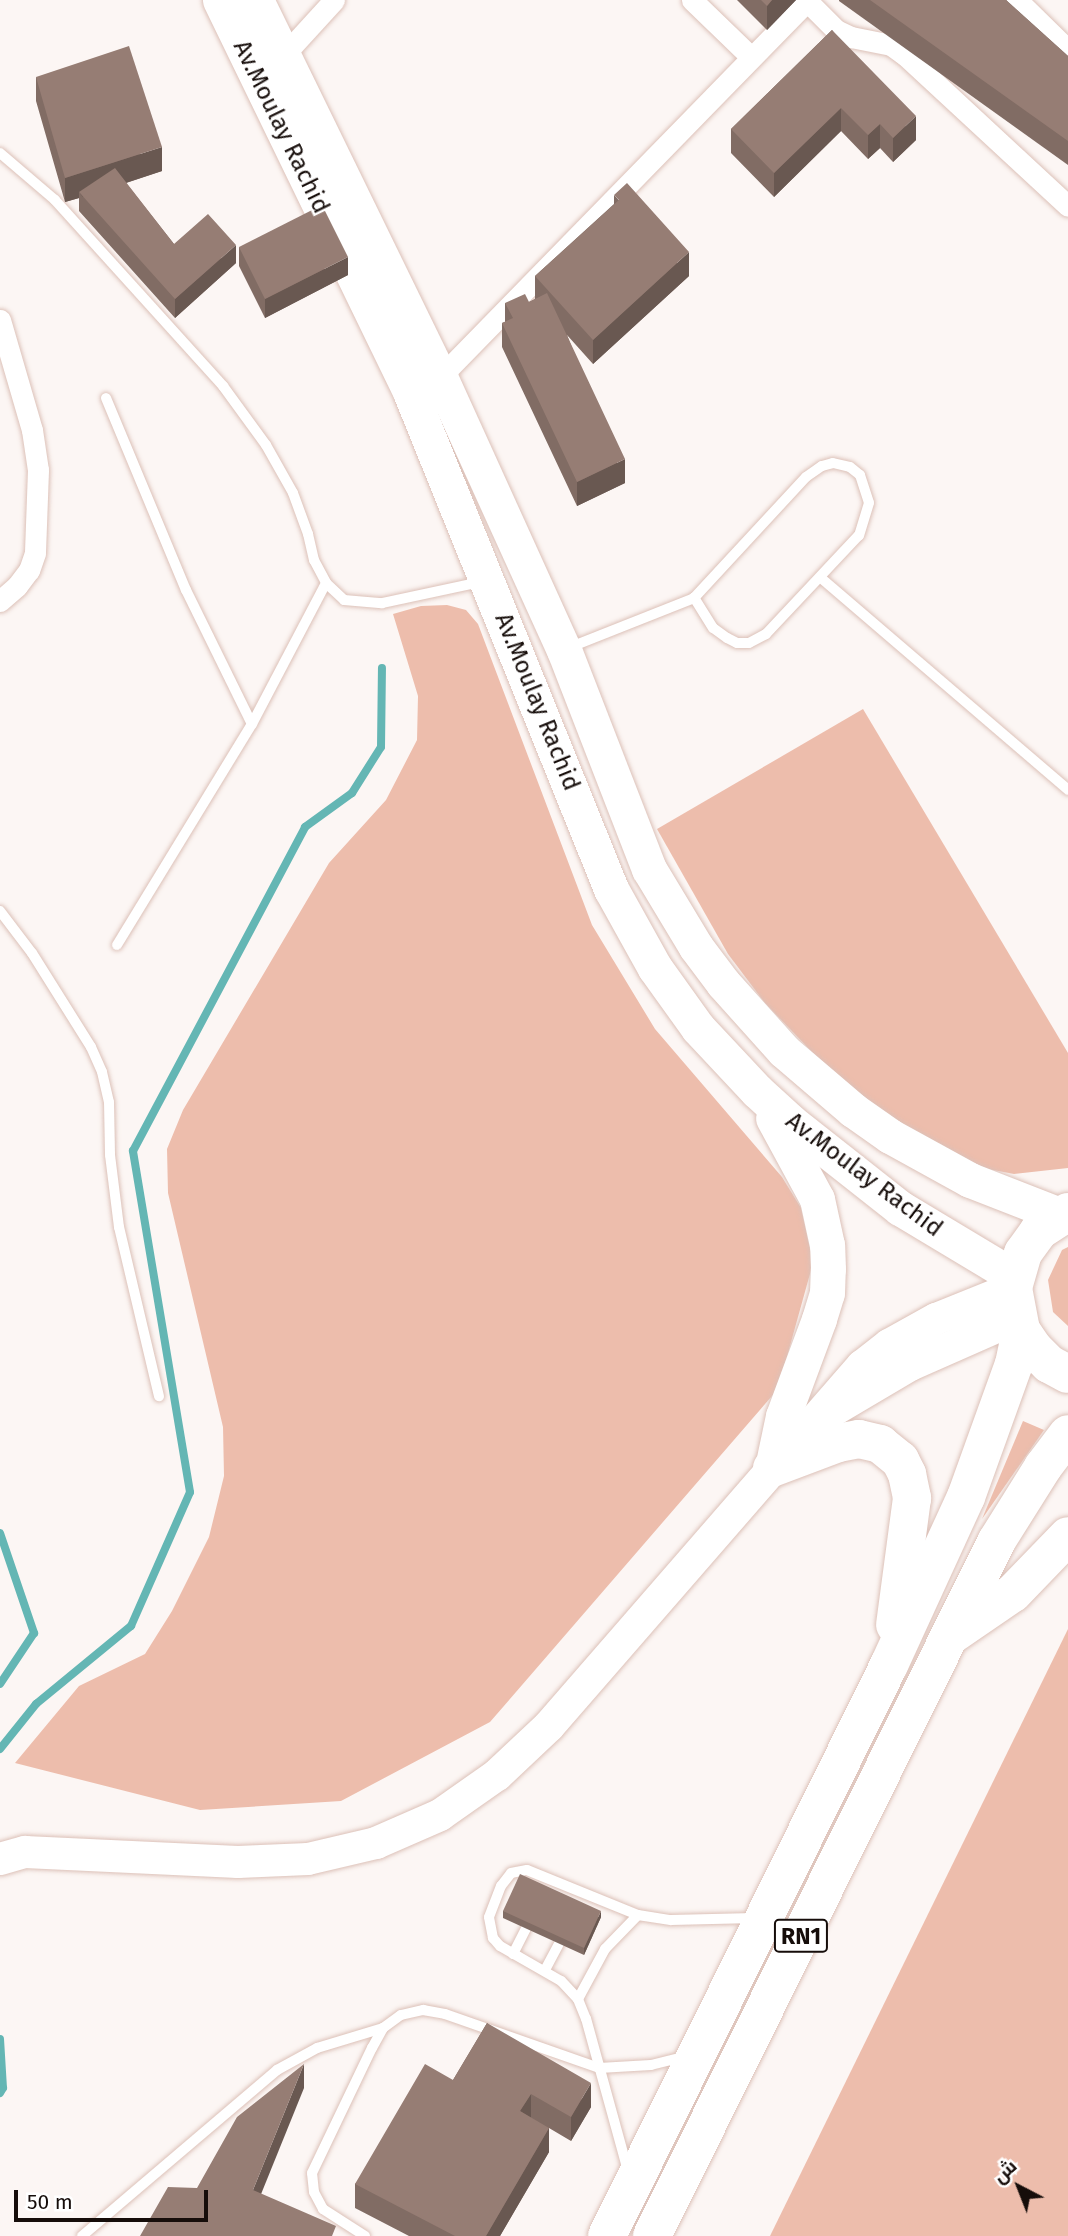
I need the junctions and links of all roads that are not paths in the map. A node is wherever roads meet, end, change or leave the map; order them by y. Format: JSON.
{"nodes":[{"id":1,"x":220,"y":0,"type":"edge"},
{"id":2,"x":256,"y":0,"type":"edge"},
{"id":3,"x":334,"y":0,"type":"edge"},
{"id":4,"x":692,"y":0,"type":"edge"},
{"id":5,"x":808,"y":0,"type":"edge"},
{"id":6,"x":1017,"y":0,"type":"edge"},
{"id":7,"x":1068,"y":50,"type":"edge"},
{"id":8,"x":282,"y":57,"type":"junction"},
{"id":9,"x":751,"y":57,"type":"junction"},
{"id":10,"x":0,"y":153,"type":"edge"},
{"id":11,"x":1068,"y":206,"type":"edge"},
{"id":12,"x":0,"y":320,"type":"edge"},
{"id":13,"x":4,"y":350,"type":"edge"},
{"id":14,"x":426,"y":386,"type":"junction"},
{"id":15,"x":106,"y":398,"type":"dead end"},
{"id":16,"x":821,"y":579,"type":"junction"},
{"id":17,"x":489,"y":581,"type":"junction"},
{"id":18,"x":326,"y":583,"type":"junction"},
{"id":19,"x":694,"y":598,"type":"junction"},
{"id":20,"x":0,"y":601,"type":"edge"},
{"id":21,"x":564,"y":650,"type":"junction"},
{"id":22,"x":252,"y":724,"type":"junction"},
{"id":23,"x":1068,"y":790,"type":"edge"},
{"id":24,"x":0,"y":911,"type":"edge"},
{"id":25,"x":117,"y":945,"type":"dead end"},
{"id":26,"x":757,"y":1091,"type":"junction"},
{"id":27,"x":1064,"y":1214,"type":"edge"},
{"id":28,"x":1016,"y":1303,"type":"junction"},
{"id":29,"x":1068,"y":1374,"type":"edge"},
{"id":30,"x":159,"y":1396,"type":"dead end"},
{"id":31,"x":1068,"y":1434,"type":"edge"},
{"id":32,"x":772,"y":1468,"type":"junction"},
{"id":33,"x":1068,"y":1536,"type":"edge"},
{"id":34,"x":950,"y":1636,"type":"junction"},
{"id":35,"x":889,"y":1665,"type":"junction"},
{"id":36,"x":8,"y":1852,"type":"edge"},
{"id":37,"x":551,"y":1879,"type":"junction"},
{"id":38,"x":545,"y":1892,"type":"edge"},
{"id":39,"x":583,"y":1893,"type":"junction"},
{"id":40,"x":577,"y":1906,"type":"edge"},
{"id":41,"x":638,"y":1915,"type":"junction"},
{"id":42,"x":764,"y":1918,"type":"junction"},
{"id":43,"x":526,"y":1929,"type":"edge"},
{"id":44,"x":558,"y":1944,"type":"edge"},
{"id":45,"x":513,"y":1954,"type":"junction"},
{"id":46,"x":545,"y":1970,"type":"junction"},
{"id":47,"x":578,"y":1999,"type":"junction"},
{"id":48,"x":383,"y":2028,"type":"junction"},
{"id":49,"x":699,"y":2050,"type":"junction"},
{"id":50,"x":599,"y":2068,"type":"junction"},
{"id":51,"x":632,"y":2185,"type":"junction"},
{"id":52,"x":82,"y":2236,"type":"edge"},
{"id":53,"x":365,"y":2236,"type":"edge"},
{"id":54,"x":607,"y":2236,"type":"edge"},
{"id":55,"x":652,"y":2236,"type":"edge"}],
"edges":[{"from":1,"to":14,"type":"main road","name":"Av.Moulay Rachid"},
{"from":2,"to":8,"type":"main road","name":"Av.Moulay Rachid"},
{"from":3,"to":8,"type":"street"},
{"from":4,"to":9,"type":"street"},
{"from":5,"to":9,"type":"street"},
{"from":5,"to":11,"type":"street"},
{"from":6,"to":7,"type":"street"},
{"from":8,"to":14,"type":"main road","name":"Av.Moulay Rachid"},
{"from":9,"to":14,"type":"street"},
{"from":10,"to":18,"type":"lane"},
{"from":12,"to":13,"type":"street"},
{"from":13,"to":20,"type":"street"},
{"from":14,"to":17,"type":"main road","name":"Av.Moulay Rachid"},
{"from":14,"to":21,"type":"main road","name":"Av.Moulay Rachid"},
{"from":15,"to":22,"type":"lane"},
{"from":16,"to":19,"type":"lane"},
{"from":16,"to":19,"type":"lane"},
{"from":16,"to":23,"type":"lane"},
{"from":17,"to":18,"type":"lane"},
{"from":17,"to":26,"type":"main road","name":"Av.Moulay Rachid"},
{"from":18,"to":22,"type":"lane"},
{"from":19,"to":21,"type":"lane"},
{"from":21,"to":27,"type":"main road","name":"Av.Moulay Rachid"},
{"from":22,"to":25,"type":"lane"},
{"from":24,"to":30,"type":"lane"},
{"from":26,"to":28,"type":"main road","name":"Av.Moulay Rachid"},
{"from":26,"to":32,"type":"main road"},
{"from":27,"to":28,"type":"highway","number":"RN1"},
{"from":28,"to":29,"type":"highway"},
{"from":28,"to":32,"type":"street"},
{"from":28,"to":35,"type":"highway","number":"RN1"},
{"from":31,"to":34,"type":"highway","number":"RN1"},
{"from":32,"to":35,"type":"highway"},
{"from":32,"to":36,"type":"street"},
{"from":33,"to":34,"type":"highway"},
{"from":34,"to":55,"type":"highway","number":"RN1"},
{"from":35,"to":42,"type":"highway","number":"RN1"},
{"from":37,"to":38,"type":"lane"},
{"from":37,"to":39,"type":"lane"},
{"from":37,"to":45,"type":"lane"},
{"from":39,"to":40,"type":"lane"},
{"from":39,"to":41,"type":"lane"},
{"from":41,"to":42,"type":"lane"},
{"from":41,"to":47,"type":"lane"},
{"from":42,"to":49,"type":"highway","number":"RN1"},
{"from":43,"to":45,"type":"lane"},
{"from":44,"to":46,"type":"lane"},
{"from":45,"to":46,"type":"lane"},
{"from":46,"to":47,"type":"lane"},
{"from":47,"to":50,"type":"lane"},
{"from":48,"to":50,"type":"lane"},
{"from":48,"to":52,"type":"lane"},
{"from":48,"to":53,"type":"lane"},
{"from":49,"to":50,"type":"lane"},
{"from":49,"to":51,"type":"highway","number":"RN1"},
{"from":50,"to":51,"type":"lane"},
{"from":51,"to":54,"type":"highway","number":"RN1"}]}
